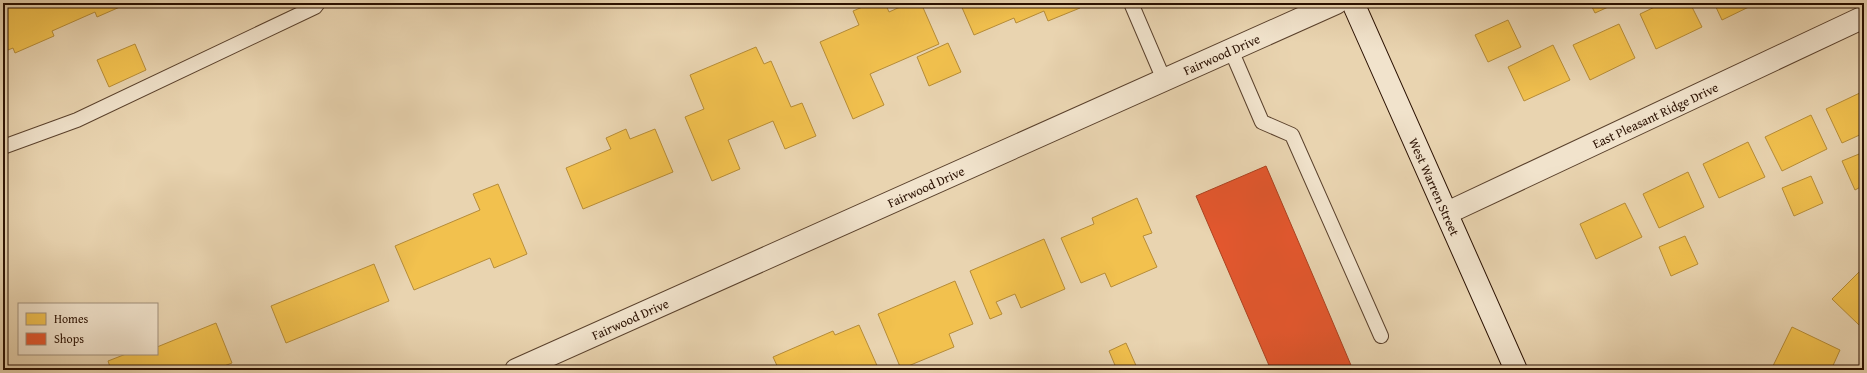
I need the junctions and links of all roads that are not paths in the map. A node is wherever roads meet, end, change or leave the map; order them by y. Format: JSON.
{"nodes":[{"id":1,"x":318,"y":3,"type":"edge"},
{"id":2,"x":1131,"y":3,"type":"edge"},
{"id":3,"x":1336,"y":3,"type":"edge"},
{"id":4,"x":1353,"y":3,"type":"edge"},
{"id":5,"x":1864,"y":17,"type":"edge"},
{"id":6,"x":1231,"y":50,"type":"junction"},
{"id":7,"x":1164,"y":80,"type":"junction"},
{"id":8,"x":3,"y":147,"type":"edge"},
{"id":9,"x":1447,"y":213,"type":"junction"},
{"id":10,"x":1380,"y":336,"type":"dead end"},
{"id":11,"x":516,"y":370,"type":"edge"},
{"id":12,"x":1516,"y":370,"type":"edge"}],
"edges":[{"from":1,"to":8,"type":"lane"},
{"from":2,"to":7,"type":"lane"},
{"from":3,"to":6,"type":"street","name":"Fairwood Drive"},
{"from":4,"to":9,"type":"street","name":"West Warren Street"},
{"from":5,"to":9,"type":"street","name":"East Pleasant Ridge Drive"},
{"from":6,"to":7,"type":"street","name":"Fairwood Drive"},
{"from":6,"to":10,"type":"lane"},
{"from":7,"to":11,"type":"street","name":"Fairwood Drive"},
{"from":9,"to":12,"type":"street","name":"West Warren Street"}]}
